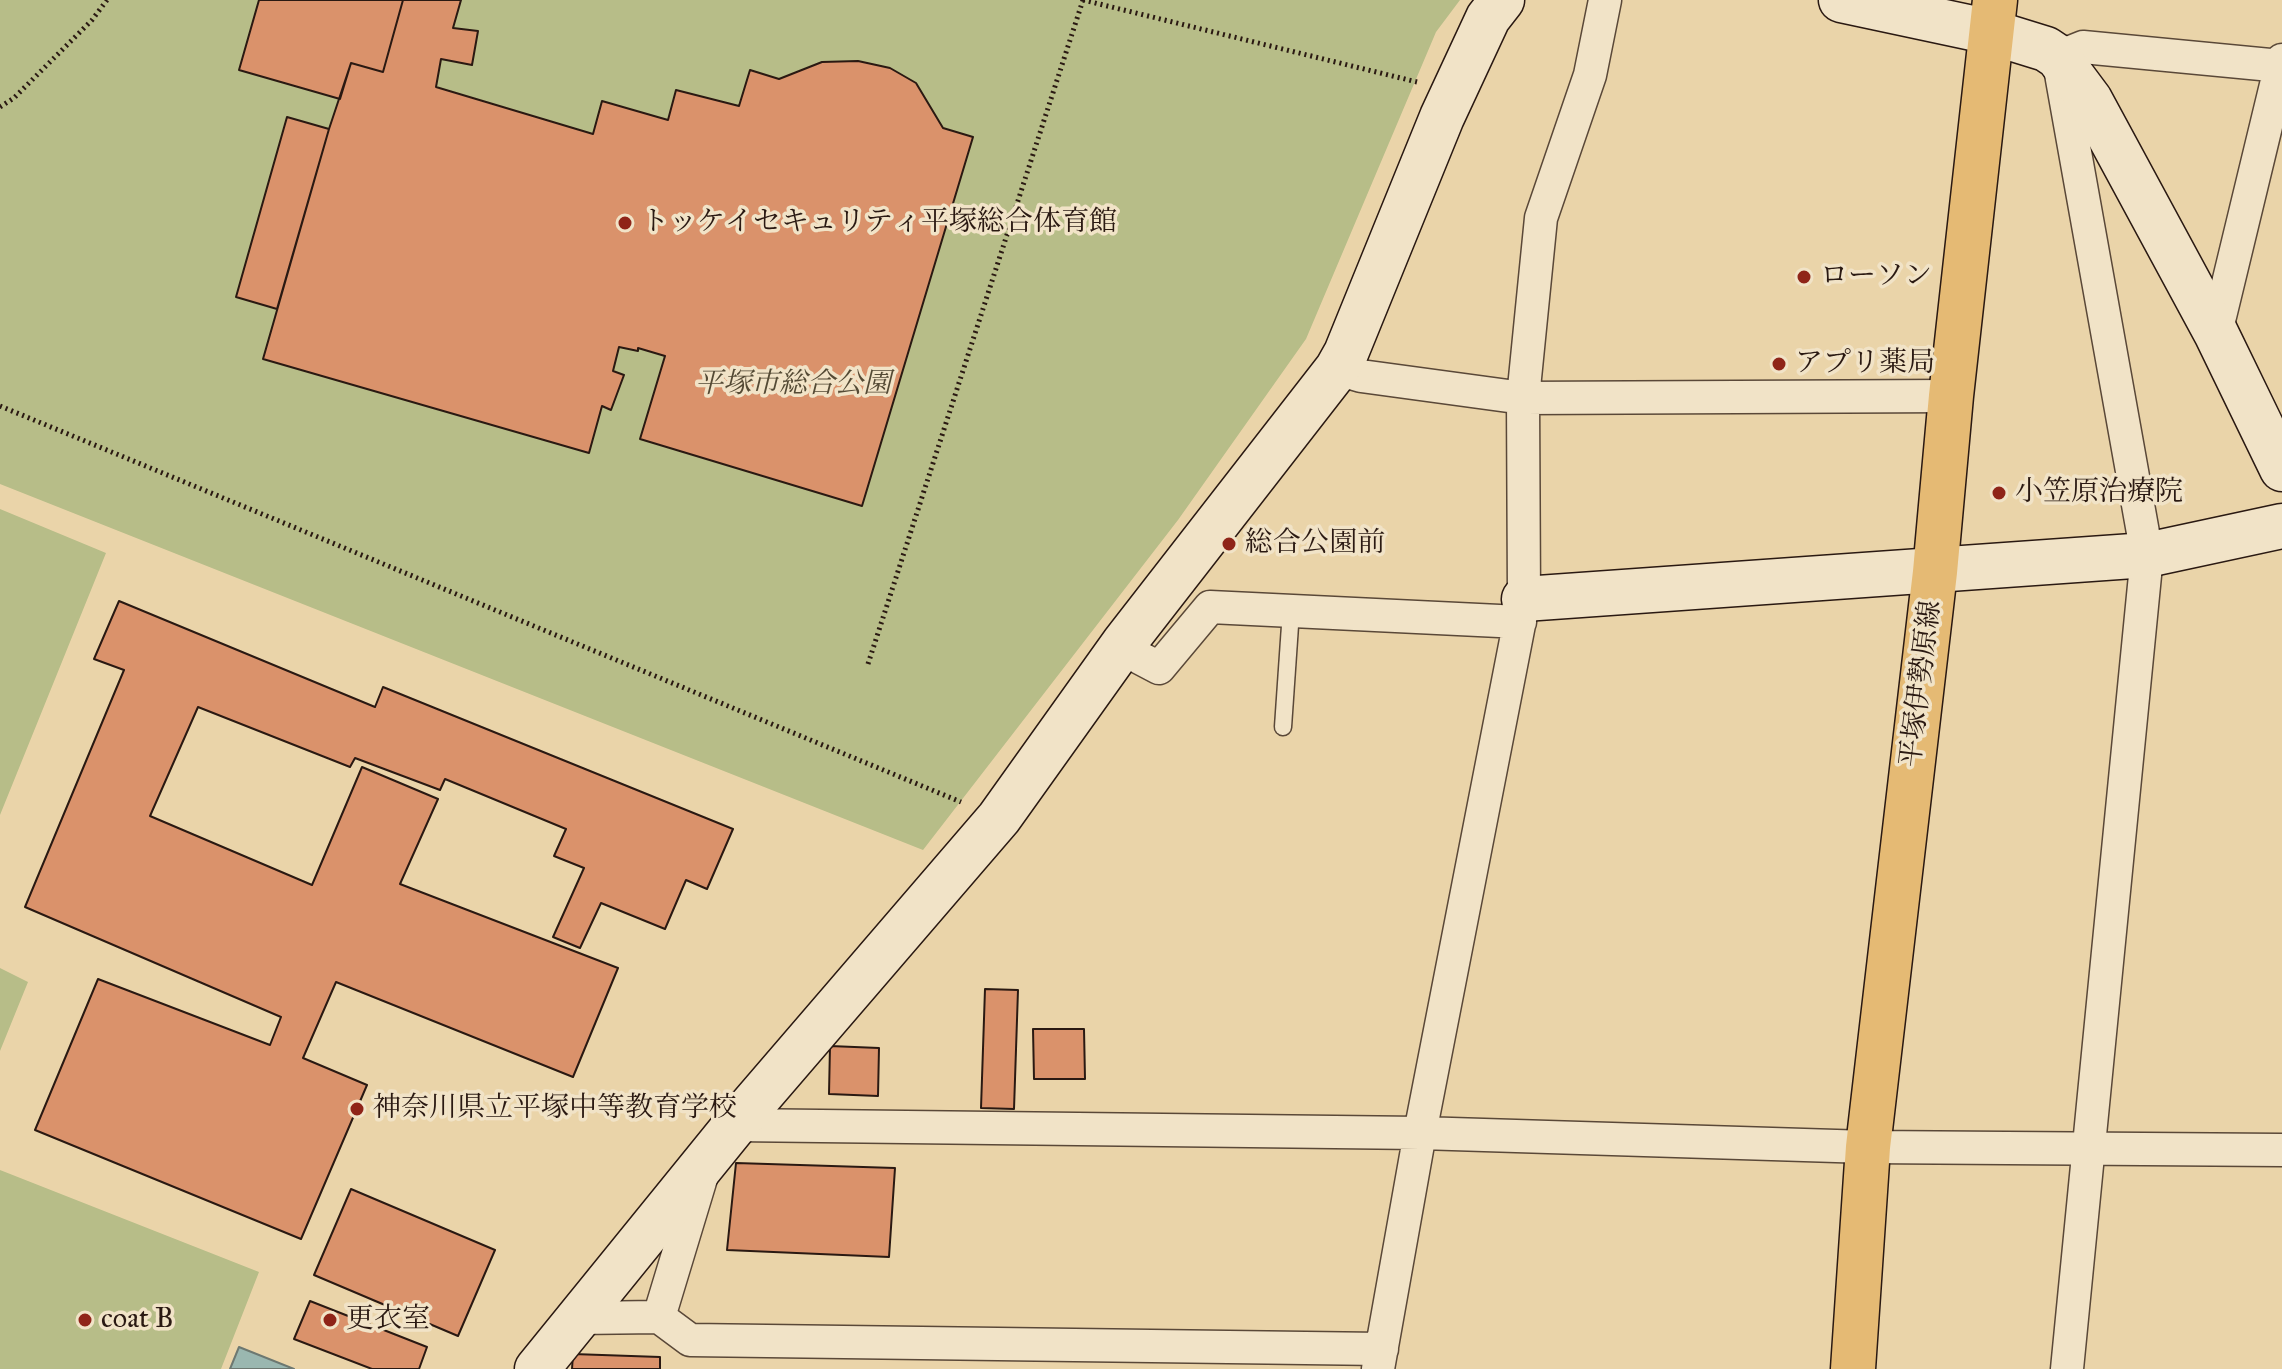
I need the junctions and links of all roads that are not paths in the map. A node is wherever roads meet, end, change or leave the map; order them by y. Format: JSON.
{"nodes":[{"id":1,"x":1502,"y":0,"type":"edge"},
{"id":2,"x":1605,"y":0,"type":"edge"},
{"id":3,"x":1841,"y":0,"type":"edge"},
{"id":4,"x":1993,"y":16,"type":"edge"},
{"id":5,"x":2058,"y":57,"type":"junction"},
{"id":6,"x":2281,"y":64,"type":"edge"},
{"id":7,"x":2216,"y":333,"type":"junction"},
{"id":8,"x":1337,"y":369,"type":"junction"},
{"id":9,"x":1951,"y":396,"type":"junction"},
{"id":10,"x":1523,"y":398,"type":"junction"},
{"id":11,"x":2282,"y":469,"type":"edge"},
{"id":12,"x":2282,"y":526,"type":"edge"},
{"id":13,"x":2147,"y":555,"type":"junction"},
{"id":14,"x":1935,"y":572,"type":"junction"},
{"id":15,"x":1291,"y":611,"type":"junction"},
{"id":16,"x":1522,"y":611,"type":"junction"},
{"id":17,"x":1124,"y":643,"type":"junction"},
{"id":18,"x":1283,"y":727,"type":"dead end"},
{"id":19,"x":735,"y":1125,"type":"junction"},
{"id":20,"x":1420,"y":1133,"type":"junction"},
{"id":21,"x":1868,"y":1147,"type":"junction"},
{"id":22,"x":2089,"y":1149,"type":"junction"},
{"id":23,"x":2282,"y":1150,"type":"edge"},
{"id":24,"x":706,"y":1160,"type":"junction"},
{"id":25,"x":659,"y":1317,"type":"junction"},
{"id":26,"x":577,"y":1318,"type":"junction"},
{"id":27,"x":1380,"y":1359,"type":"edge"},
{"id":28,"x":537,"y":1369,"type":"edge"},
{"id":29,"x":1853,"y":1369,"type":"edge"},
{"id":30,"x":2067,"y":1369,"type":"edge"}],
"edges":[{"from":1,"to":8,"type":"street"},
{"from":2,"to":10,"type":"street"},
{"from":3,"to":4,"type":"street"},
{"from":4,"to":5,"type":"street"},
{"from":4,"to":9,"type":"main road","name":"平塚伊勢原線"},
{"from":5,"to":6,"type":"street"},
{"from":5,"to":7,"type":"street"},
{"from":5,"to":13,"type":"street"},
{"from":6,"to":7,"type":"street"},
{"from":7,"to":11,"type":"street"},
{"from":8,"to":10,"type":"street"},
{"from":8,"to":17,"type":"street"},
{"from":9,"to":10,"type":"street"},
{"from":9,"to":14,"type":"main road","name":"平塚伊勢原線"},
{"from":10,"to":16,"type":"street"},
{"from":12,"to":13,"type":"street"},
{"from":13,"to":14,"type":"street"},
{"from":13,"to":22,"type":"street"},
{"from":14,"to":16,"type":"street"},
{"from":14,"to":21,"type":"main road","name":"平塚伊勢原線"},
{"from":15,"to":16,"type":"street"},
{"from":15,"to":17,"type":"street"},
{"from":15,"to":18,"type":"lane"},
{"from":16,"to":20,"type":"street"},
{"from":17,"to":19,"type":"street"},
{"from":19,"to":20,"type":"street"},
{"from":19,"to":24,"type":"street"},
{"from":20,"to":21,"type":"street"},
{"from":20,"to":27,"type":"street"},
{"from":21,"to":22,"type":"street"},
{"from":21,"to":29,"type":"main road","name":"平塚伊勢原線"},
{"from":22,"to":23,"type":"street"},
{"from":22,"to":30,"type":"street"},
{"from":24,"to":25,"type":"street"},
{"from":24,"to":26,"type":"street"},
{"from":25,"to":26,"type":"street"},
{"from":25,"to":27,"type":"street"},
{"from":26,"to":28,"type":"street"}]}
